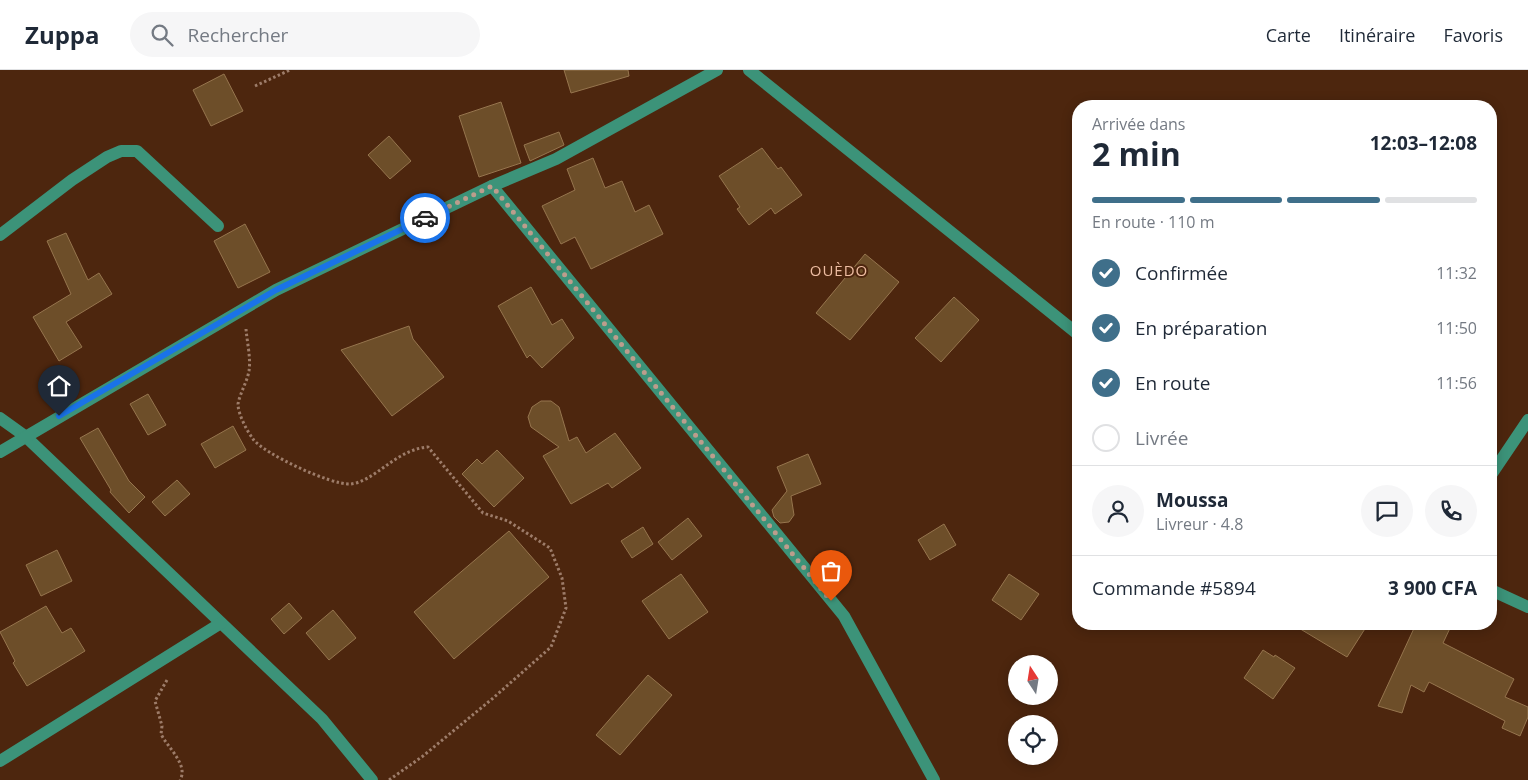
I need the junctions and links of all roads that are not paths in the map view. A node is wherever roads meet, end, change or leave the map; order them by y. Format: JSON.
{"nodes":[{"id":1,"x":717,"y":70,"type":"edge"},
{"id":2,"x":750,"y":70,"type":"edge"},
{"id":3,"x":492,"y":186,"type":"junction"},
{"id":4,"x":218,"y":226,"type":"dead end"},
{"id":5,"x":0,"y":235,"type":"edge"},
{"id":6,"x":1072,"y":329,"type":"edge"},
{"id":7,"x":0,"y":418,"type":"edge"},
{"id":8,"x":1528,"y":420,"type":"edge"},
{"id":9,"x":25,"y":436,"type":"junction"},
{"id":10,"x":0,"y":452,"type":"edge"},
{"id":11,"x":1497,"y":466,"type":"edge"},
{"id":12,"x":1497,"y":593,"type":"edge"},
{"id":13,"x":1528,"y":607,"type":"edge"},
{"id":14,"x":221,"y":623,"type":"junction"},
{"id":15,"x":0,"y":762,"type":"edge"},
{"id":16,"x":372,"y":780,"type":"edge"},
{"id":17,"x":934,"y":780,"type":"edge"}],
"edges":[{"from":1,"to":3,"type":"street"},
{"from":2,"to":6,"type":"street"},
{"from":3,"to":9,"type":"street"},
{"from":3,"to":17,"type":"street"},
{"from":4,"to":5,"type":"street"},
{"from":7,"to":9,"type":"street"},
{"from":8,"to":11,"type":"street"},
{"from":9,"to":10,"type":"street"},
{"from":9,"to":14,"type":"street"},
{"from":12,"to":13,"type":"street"},
{"from":14,"to":15,"type":"street"},
{"from":14,"to":16,"type":"street"}]}
